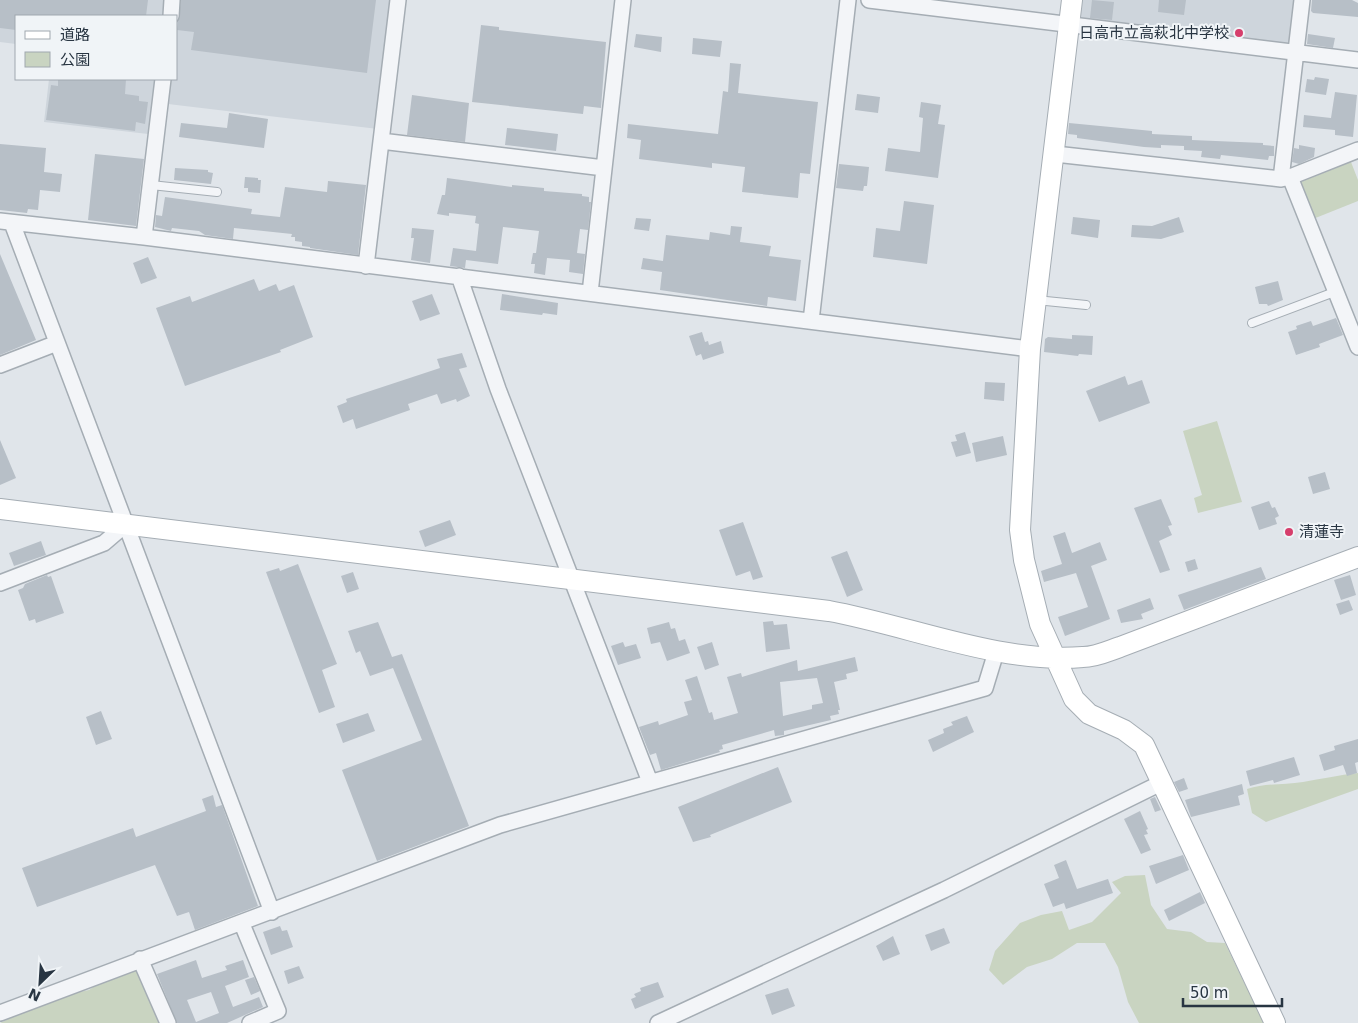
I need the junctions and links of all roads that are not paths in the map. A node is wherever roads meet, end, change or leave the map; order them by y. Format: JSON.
{"nodes":[{"id":1,"x":172,"y":0,"type":"edge"},
{"id":2,"x":398,"y":0,"type":"edge"},
{"id":3,"x":623,"y":0,"type":"edge"},
{"id":4,"x":848,"y":0,"type":"edge"},
{"id":5,"x":868,"y":0,"type":"edge"},
{"id":6,"x":1072,"y":0,"type":"edge"},
{"id":7,"x":1302,"y":0,"type":"edge"},
{"id":8,"x":171,"y":15,"type":"edge"},
{"id":9,"x":1069,"y":25,"type":"junction"},
{"id":10,"x":1295,"y":52,"type":"junction"},
{"id":11,"x":1358,"y":60,"type":"edge"},
{"id":12,"x":163,"y":80,"type":"edge"},
{"id":13,"x":381,"y":142,"type":"junction"},
{"id":14,"x":1358,"y":150,"type":"edge"},
{"id":15,"x":1055,"y":154,"type":"junction"},
{"id":16,"x":604,"y":168,"type":"junction"},
{"id":17,"x":1286,"y":178,"type":"junction"},
{"id":18,"x":151,"y":185,"type":"junction"},
{"id":19,"x":217,"y":192,"type":"dead end"},
{"id":20,"x":6,"y":222,"type":"edge"},
{"id":21,"x":144,"y":237,"type":"junction"},
{"id":22,"x":366,"y":266,"type":"junction"},
{"id":23,"x":459,"y":276,"type":"junction"},
{"id":24,"x":1337,"y":291,"type":"junction"},
{"id":25,"x":590,"y":293,"type":"junction"},
{"id":26,"x":1036,"y":300,"type":"junction"},
{"id":27,"x":1086,"y":305,"type":"dead end"},
{"id":28,"x":811,"y":321,"type":"junction"},
{"id":29,"x":1252,"y":323,"type":"dead end"},
{"id":30,"x":57,"y":343,"type":"junction"},
{"id":31,"x":1358,"y":347,"type":"edge"},
{"id":32,"x":1030,"y":349,"type":"junction"},
{"id":33,"x":0,"y":365,"type":"edge"},
{"id":34,"x":0,"y":509,"type":"edge"},
{"id":35,"x":125,"y":525,"type":"junction"},
{"id":36,"x":1358,"y":557,"type":"edge"},
{"id":37,"x":573,"y":581,"type":"junction"},
{"id":38,"x":0,"y":583,"type":"edge"},
{"id":39,"x":1040,"y":624,"type":"junction"},
{"id":40,"x":1003,"y":653,"type":"junction"},
{"id":41,"x":1057,"y":658,"type":"junction"},
{"id":42,"x":650,"y":782,"type":"junction"},
{"id":43,"x":1163,"y":782,"type":"junction"},
{"id":44,"x":272,"y":912,"type":"junction"},
{"id":45,"x":242,"y":924,"type":"junction"},
{"id":46,"x":140,"y":959,"type":"junction"},
{"id":47,"x":0,"y":1013,"type":"edge"},
{"id":48,"x":168,"y":1023,"type":"edge"},
{"id":49,"x":250,"y":1023,"type":"edge"},
{"id":50,"x":658,"y":1023,"type":"edge"},
{"id":51,"x":1275,"y":1023,"type":"edge"}],
"edges":[{"from":1,"to":8,"type":"street"},
{"from":2,"to":13,"type":"street"},
{"from":3,"to":16,"type":"street"},
{"from":4,"to":28,"type":"street"},
{"from":5,"to":9,"type":"street"},
{"from":6,"to":9,"type":"street"},
{"from":7,"to":10,"type":"street"},
{"from":9,"to":10,"type":"street"},
{"from":9,"to":15,"type":"street"},
{"from":10,"to":11,"type":"street"},
{"from":10,"to":17,"type":"street"},
{"from":12,"to":18,"type":"street"},
{"from":13,"to":16,"type":"street"},
{"from":13,"to":22,"type":"street"},
{"from":14,"to":17,"type":"street"},
{"from":15,"to":17,"type":"street"},
{"from":15,"to":26,"type":"street"},
{"from":16,"to":25,"type":"street"},
{"from":17,"to":24,"type":"street"},
{"from":18,"to":19,"type":"lane"},
{"from":18,"to":21,"type":"street"},
{"from":20,"to":21,"type":"street"},
{"from":20,"to":30,"type":"street"},
{"from":21,"to":22,"type":"street"},
{"from":22,"to":23,"type":"street"},
{"from":23,"to":25,"type":"street"},
{"from":23,"to":37,"type":"street"},
{"from":24,"to":29,"type":"lane"},
{"from":24,"to":31,"type":"street"},
{"from":25,"to":28,"type":"street"},
{"from":26,"to":27,"type":"lane"},
{"from":26,"to":32,"type":"street"},
{"from":28,"to":32,"type":"street"},
{"from":30,"to":33,"type":"street"},
{"from":30,"to":35,"type":"street"},
{"from":32,"to":39,"type":"street"},
{"from":34,"to":35,"type":"street"},
{"from":35,"to":37,"type":"street"},
{"from":35,"to":38,"type":"street"},
{"from":35,"to":44,"type":"street"},
{"from":36,"to":41,"type":"street"},
{"from":37,"to":40,"type":"street"},
{"from":37,"to":42,"type":"street"},
{"from":39,"to":40,"type":"street"},
{"from":39,"to":41,"type":"street"},
{"from":40,"to":41,"type":"street"},
{"from":40,"to":42,"type":"street"},
{"from":41,"to":43,"type":"street"},
{"from":42,"to":44,"type":"street"},
{"from":43,"to":50,"type":"street"},
{"from":43,"to":51,"type":"street"},
{"from":44,"to":45,"type":"street"},
{"from":45,"to":46,"type":"street"},
{"from":45,"to":49,"type":"street"},
{"from":46,"to":47,"type":"street"},
{"from":46,"to":48,"type":"street"}]}
